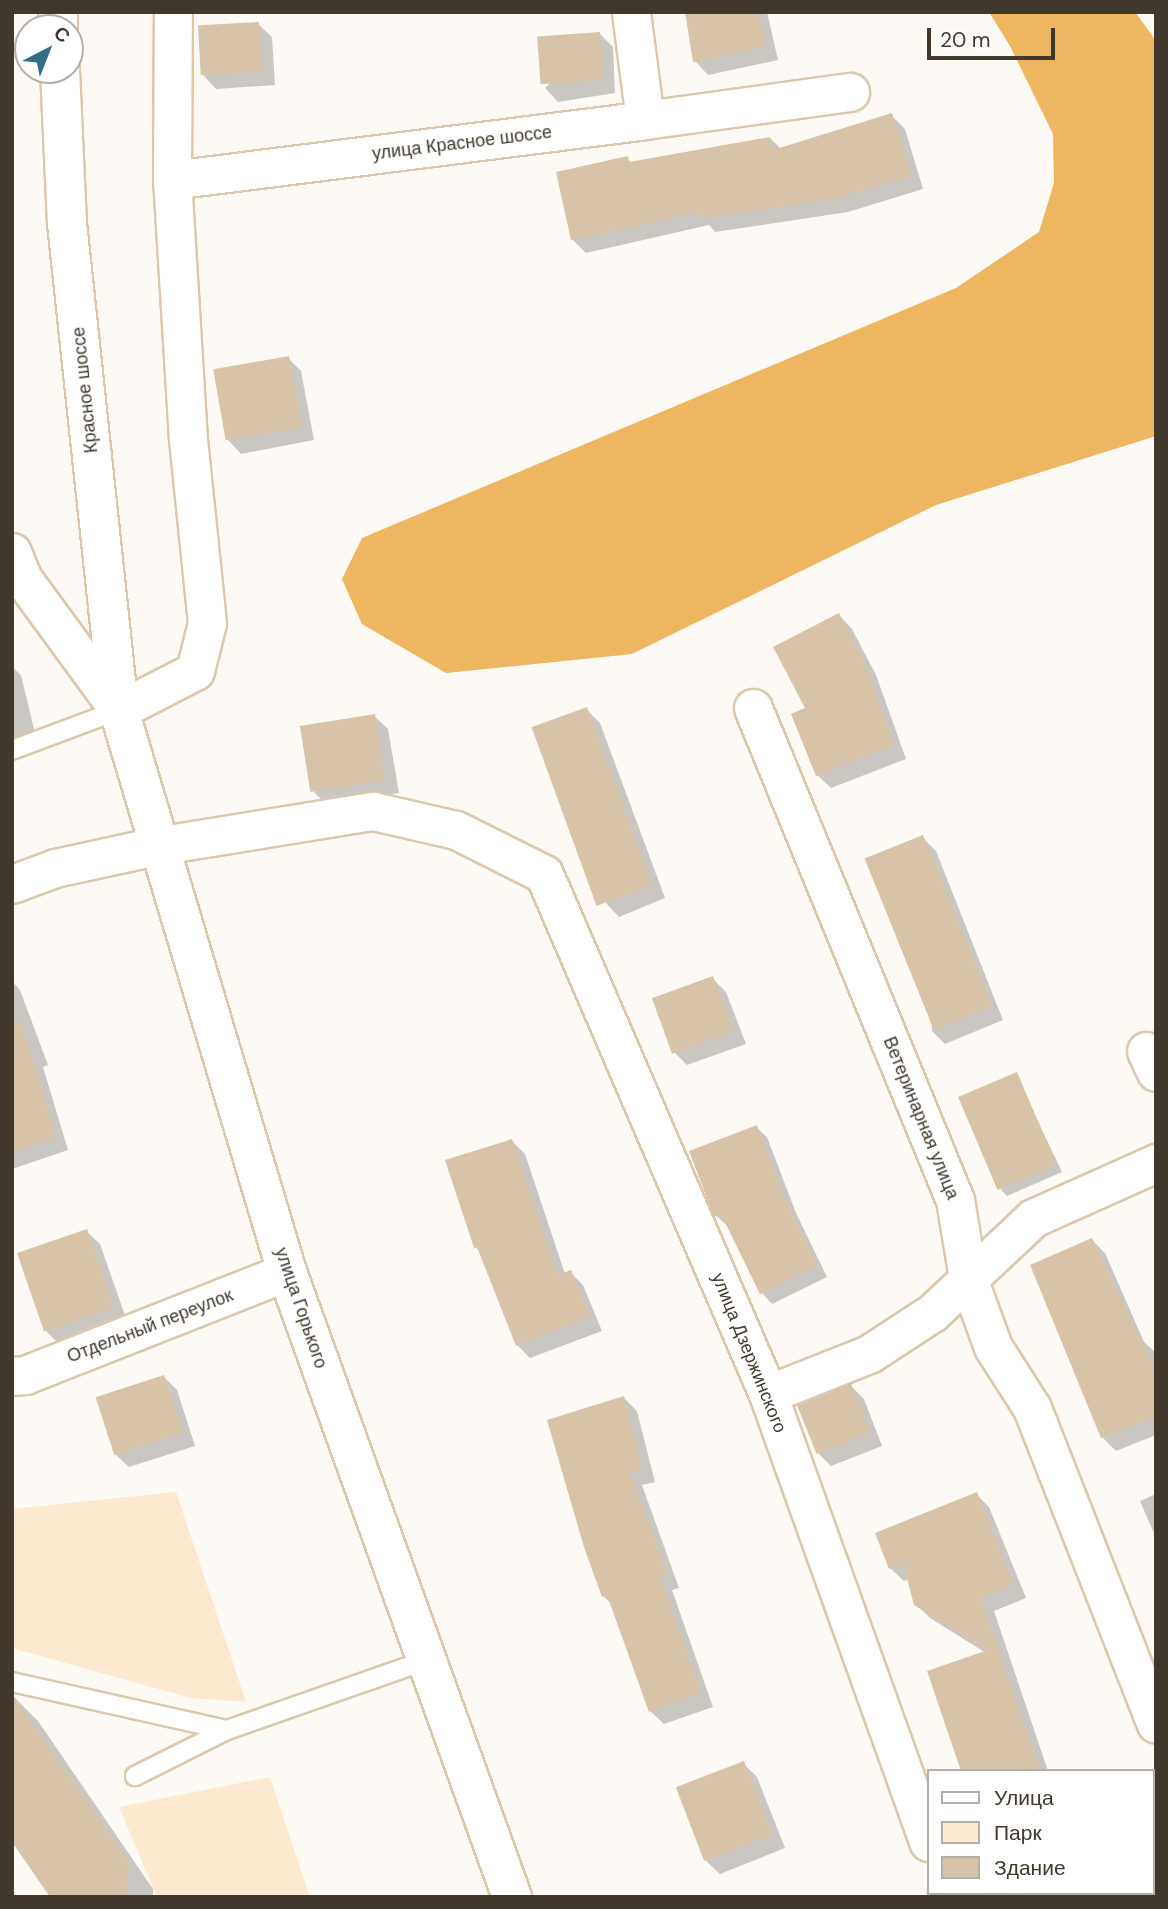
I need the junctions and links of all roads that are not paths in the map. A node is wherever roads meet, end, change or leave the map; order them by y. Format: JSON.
{"nodes":[{"id":1,"x":173,"y":12,"type":"edge"},
{"id":2,"x":631,"y":12,"type":"edge"},
{"id":3,"x":61,"y":84,"type":"edge"},
{"id":4,"x":850,"y":92,"type":"dead end"},
{"id":5,"x":645,"y":120,"type":"junction"},
{"id":6,"x":172,"y":180,"type":"junction"},
{"id":7,"x":16,"y":571,"type":"edge"},
{"id":8,"x":753,"y":708,"type":"dead end"},
{"id":9,"x":119,"y":710,"type":"junction"},
{"id":10,"x":12,"y":750,"type":"edge"},
{"id":11,"x":156,"y":846,"type":"junction"},
{"id":12,"x":12,"y":884,"type":"edge"},
{"id":13,"x":1156,"y":1163,"type":"edge"},
{"id":14,"x":287,"y":1272,"type":"junction"},
{"id":15,"x":968,"y":1278,"type":"junction"},
{"id":16,"x":12,"y":1376,"type":"edge"},
{"id":17,"x":768,"y":1394,"type":"junction"},
{"id":18,"x":427,"y":1660,"type":"junction"},
{"id":19,"x":12,"y":1682,"type":"edge"},
{"id":20,"x":1156,"y":1724,"type":"edge"},
{"id":21,"x":227,"y":1730,"type":"junction"},
{"id":22,"x":135,"y":1776,"type":"dead end"},
{"id":23,"x":926,"y":1836,"type":"edge"},
{"id":24,"x":512,"y":1897,"type":"edge"}],
"edges":[{"from":1,"to":6,"type":"street"},
{"from":2,"to":5,"type":"street"},
{"from":3,"to":9,"type":"main road","name":"Красное шоссе"},
{"from":4,"to":5,"type":"street","name":"улица Красное шоссе"},
{"from":5,"to":6,"type":"street","name":"улица Красное шоссе"},
{"from":6,"to":9,"type":"street"},
{"from":7,"to":9,"type":"street"},
{"from":8,"to":15,"type":"street","name":"Ветеринарная улица"},
{"from":9,"to":10,"type":"lane"},
{"from":9,"to":11,"type":"main road","name":"улица Горького"},
{"from":11,"to":12,"type":"street"},
{"from":11,"to":14,"type":"main road","name":"улица Горького"},
{"from":11,"to":17,"type":"street","name":"улица Дзержинского"},
{"from":13,"to":15,"type":"street"},
{"from":14,"to":16,"type":"street","name":"Отдельный переулок"},
{"from":14,"to":18,"type":"main road","name":"улица Горького"},
{"from":15,"to":17,"type":"street"},
{"from":15,"to":20,"type":"street","name":"Ветеринарная улица"},
{"from":17,"to":23,"type":"street","name":"улица Дзержинского"},
{"from":18,"to":21,"type":"lane"},
{"from":18,"to":24,"type":"main road","name":"улица Горького"},
{"from":19,"to":21,"type":"lane"},
{"from":21,"to":22,"type":"lane"}]}
